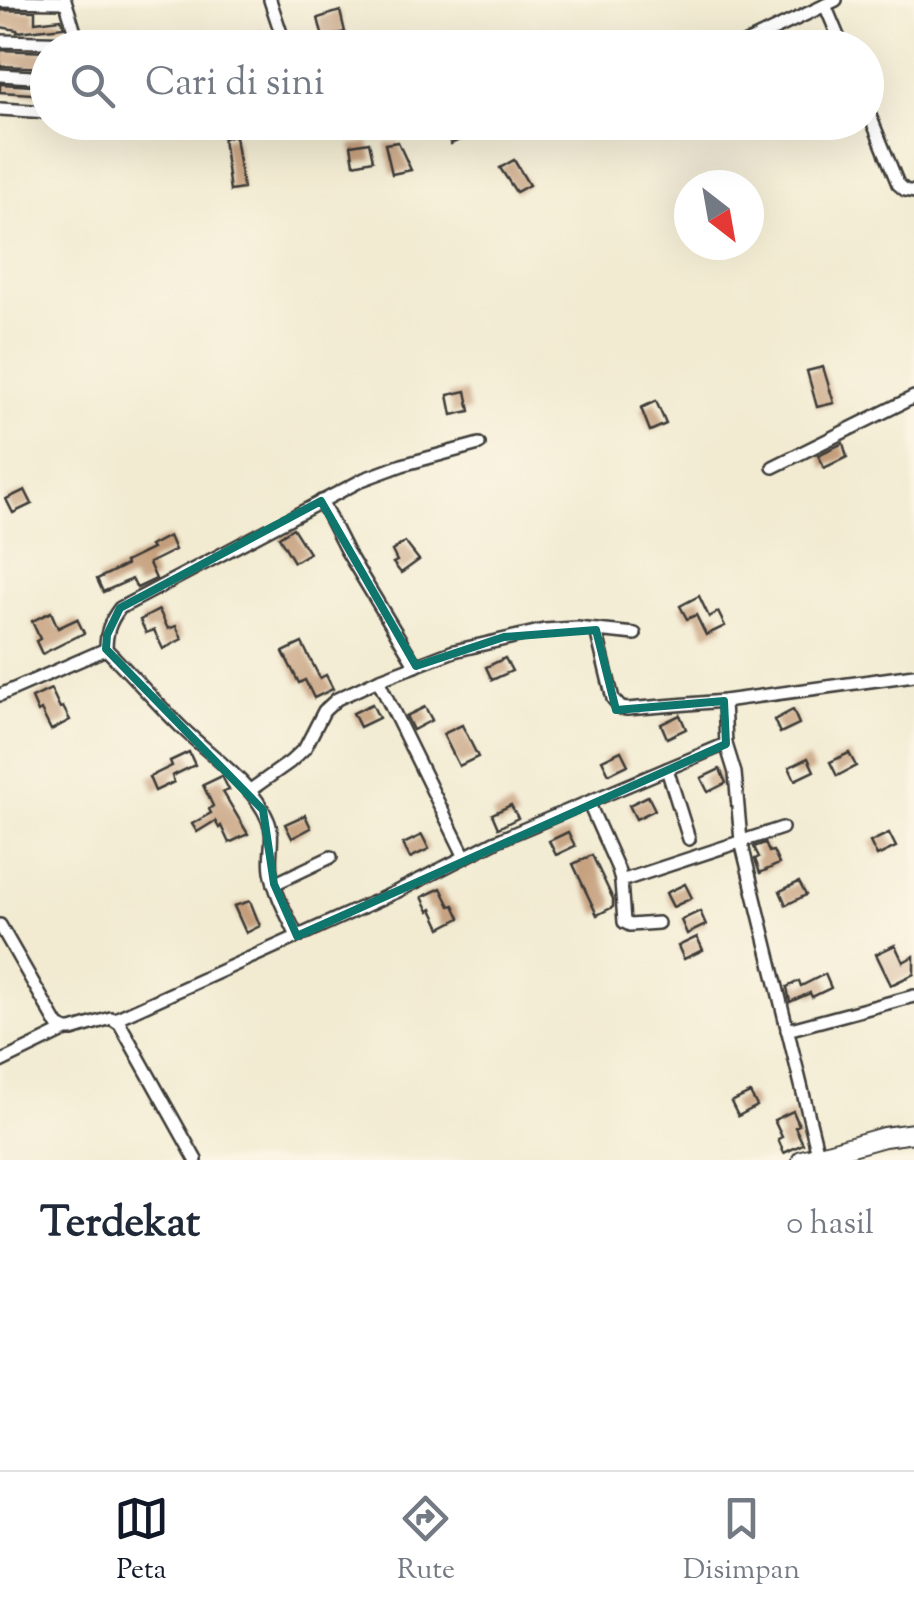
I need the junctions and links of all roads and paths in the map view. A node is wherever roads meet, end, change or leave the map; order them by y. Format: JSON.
{"nodes":[{"id":1,"x":270,"y":0,"type":"edge"},
{"id":2,"x":801,"y":0,"type":"edge"},
{"id":3,"x":0,"y":1,"type":"edge"},
{"id":4,"x":65,"y":1,"type":"edge"},
{"id":5,"x":831,"y":2,"type":"edge"},
{"id":6,"x":808,"y":13,"type":"junction"},
{"id":7,"x":75,"y":30,"type":"edge"},
{"id":8,"x":278,"y":30,"type":"edge"},
{"id":9,"x":773,"y":30,"type":"edge"},
{"id":10,"x":838,"y":30,"type":"edge"},
{"id":11,"x":0,"y":42,"type":"edge"},
{"id":12,"x":30,"y":43,"type":"edge"},
{"id":13,"x":0,"y":76,"type":"edge"},
{"id":14,"x":30,"y":77,"type":"edge"},
{"id":15,"x":0,"y":109,"type":"edge"},
{"id":16,"x":30,"y":111,"type":"edge"},
{"id":17,"x":880,"y":140,"type":"edge"},
{"id":18,"x":914,"y":192,"type":"edge"},
{"id":19,"x":914,"y":398,"type":"edge"},
{"id":20,"x":479,"y":444,"type":"dead end"},
{"id":21,"x":773,"y":467,"type":"dead end"},
{"id":22,"x":321,"y":501,"type":"junction"},
{"id":23,"x":596,"y":630,"type":"junction"},
{"id":24,"x":635,"y":634,"type":"dead end"},
{"id":25,"x":106,"y":649,"type":"junction"},
{"id":26,"x":416,"y":666,"type":"junction"},
{"id":27,"x":914,"y":676,"type":"edge"},
{"id":28,"x":378,"y":680,"type":"junction"},
{"id":29,"x":0,"y":694,"type":"edge"},
{"id":30,"x":724,"y":701,"type":"junction"},
{"id":31,"x":726,"y":744,"type":"junction"},
{"id":32,"x":667,"y":769,"type":"junction"},
{"id":33,"x":249,"y":791,"type":"junction"},
{"id":34,"x":588,"y":804,"type":"junction"},
{"id":35,"x":782,"y":828,"type":"dead end"},
{"id":36,"x":689,"y":840,"type":"dead end"},
{"id":37,"x":742,"y":841,"type":"junction"},
{"id":38,"x":465,"y":856,"type":"junction"},
{"id":39,"x":331,"y":857,"type":"dead end"},
{"id":40,"x":621,"y":880,"type":"junction"},
{"id":41,"x":274,"y":884,"type":"junction"},
{"id":42,"x":658,"y":923,"type":"dead end"},
{"id":43,"x":0,"y":925,"type":"edge"},
{"id":44,"x":296,"y":936,"type":"junction"},
{"id":45,"x":914,"y":996,"type":"edge"},
{"id":46,"x":115,"y":1020,"type":"junction"},
{"id":47,"x":66,"y":1030,"type":"junction"},
{"id":48,"x":787,"y":1030,"type":"junction"},
{"id":49,"x":0,"y":1062,"type":"edge"},
{"id":50,"x":914,"y":1133,"type":"edge"},
{"id":51,"x":810,"y":1157,"type":"edge"},
{"id":52,"x":196,"y":1160,"type":"edge"}],
"edges":[{"from":1,"to":8,"type":"street"},
{"from":2,"to":6,"type":"street"},
{"from":3,"to":4,"type":"street"},
{"from":4,"to":7,"type":"street"},
{"from":5,"to":6,"type":"street"},
{"from":5,"to":10,"type":"street"},
{"from":6,"to":9,"type":"street"},
{"from":11,"to":12,"type":"street"},
{"from":13,"to":14,"type":"street"},
{"from":15,"to":16,"type":"street"},
{"from":17,"to":18,"type":"street"},
{"from":19,"to":21,"type":"street"},
{"from":20,"to":22,"type":"street"},
{"from":22,"to":25,"type":"street"},
{"from":22,"to":26,"type":"street"},
{"from":23,"to":24,"type":"street"},
{"from":23,"to":26,"type":"street"},
{"from":23,"to":30,"type":"street"},
{"from":25,"to":29,"type":"street"},
{"from":25,"to":33,"type":"street"},
{"from":26,"to":28,"type":"street"},
{"from":27,"to":30,"type":"street"},
{"from":28,"to":33,"type":"street"},
{"from":28,"to":38,"type":"street"},
{"from":30,"to":31,"type":"street"},
{"from":31,"to":32,"type":"street"},
{"from":31,"to":37,"type":"street"},
{"from":32,"to":34,"type":"street"},
{"from":32,"to":36,"type":"street"},
{"from":33,"to":41,"type":"street"},
{"from":34,"to":38,"type":"street"},
{"from":34,"to":40,"type":"street"},
{"from":35,"to":37,"type":"street"},
{"from":37,"to":40,"type":"street"},
{"from":37,"to":48,"type":"street"},
{"from":38,"to":44,"type":"street"},
{"from":39,"to":41,"type":"street"},
{"from":40,"to":42,"type":"street"},
{"from":41,"to":44,"type":"street"},
{"from":43,"to":47,"type":"street"},
{"from":44,"to":46,"type":"street"},
{"from":45,"to":48,"type":"street"},
{"from":46,"to":47,"type":"street"},
{"from":46,"to":52,"type":"street"},
{"from":47,"to":49,"type":"street"},
{"from":48,"to":51,"type":"street"},
{"from":50,"to":51,"type":"highway"}]}
